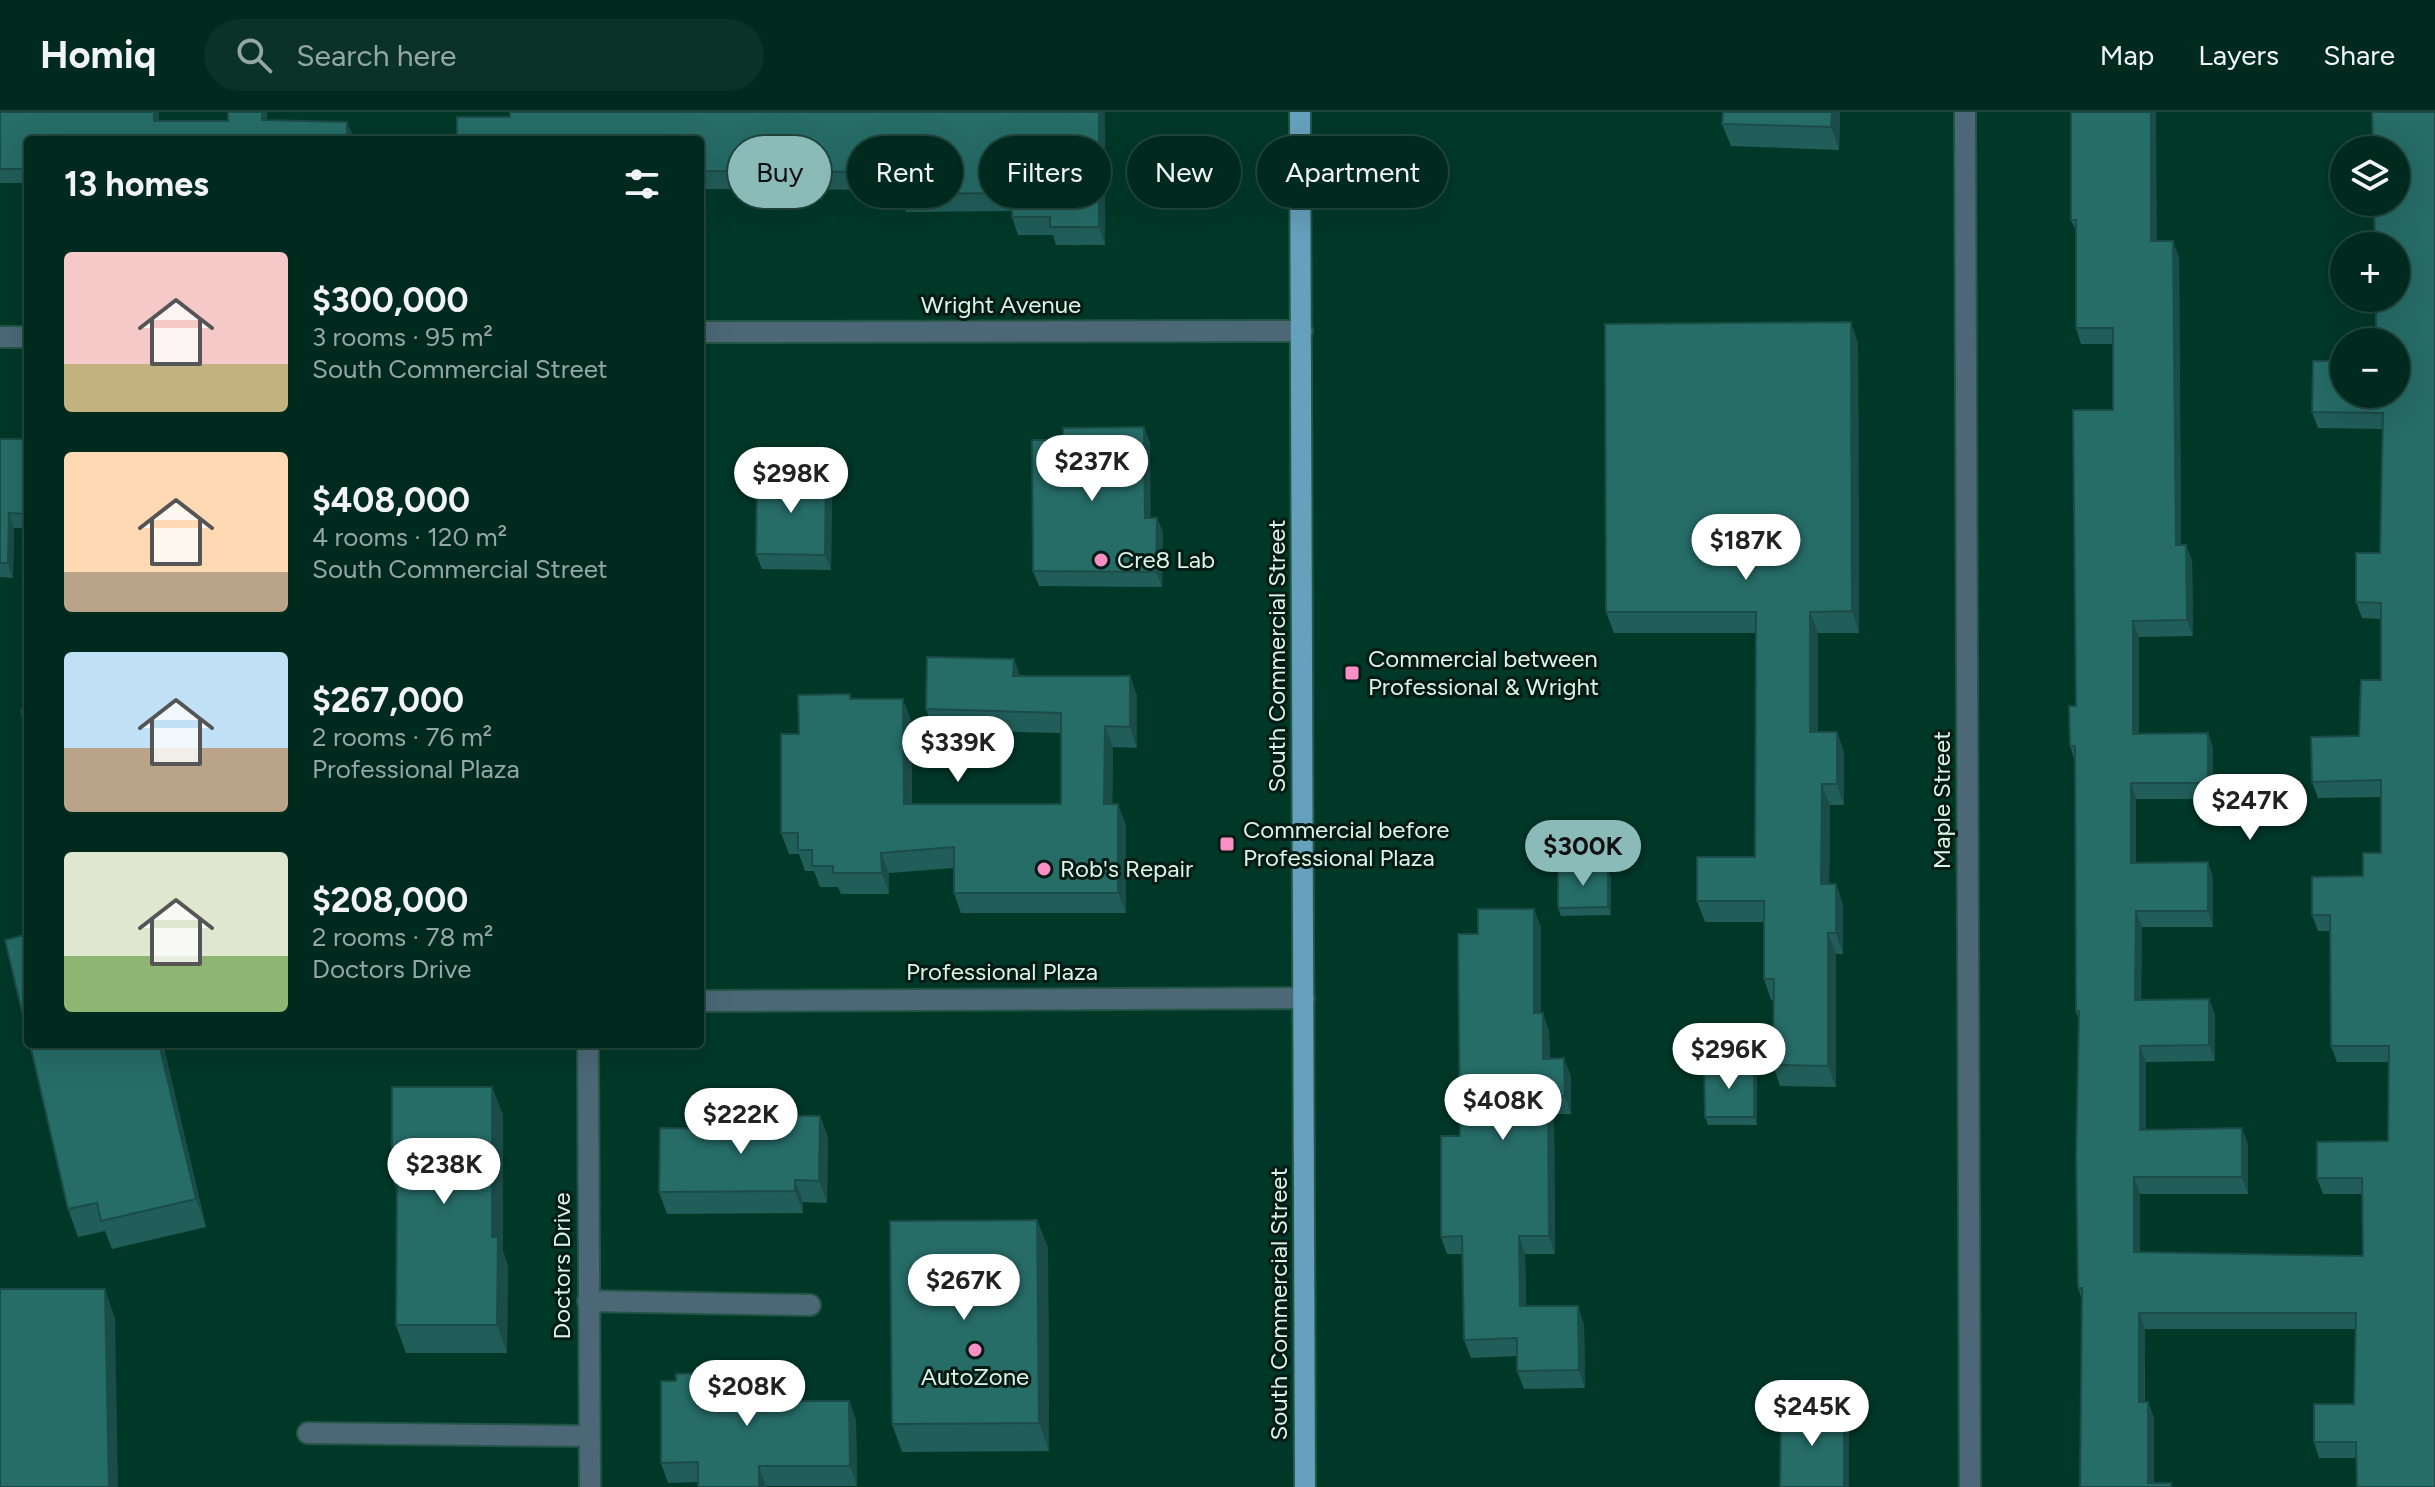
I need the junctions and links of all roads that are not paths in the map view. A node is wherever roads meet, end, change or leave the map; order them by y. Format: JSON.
{"nodes":[{"id":1,"x":1300,"y":112,"type":"edge"},
{"id":2,"x":1965,"y":112,"type":"edge"},
{"id":3,"x":1302,"y":331,"type":"junction"},
{"id":4,"x":704,"y":332,"type":"edge"},
{"id":5,"x":0,"y":337,"type":"edge"},
{"id":6,"x":24,"y":337,"type":"edge"},
{"id":7,"x":1304,"y":998,"type":"junction"},
{"id":8,"x":704,"y":1001,"type":"edge"},
{"id":9,"x":588,"y":1048,"type":"edge"},
{"id":10,"x":588,"y":1301,"type":"junction"},
{"id":11,"x":810,"y":1305,"type":"dead end"},
{"id":12,"x":308,"y":1433,"type":"dead end"},
{"id":13,"x":589,"y":1436,"type":"junction"},
{"id":14,"x":590,"y":1487,"type":"edge"},
{"id":15,"x":1305,"y":1487,"type":"edge"},
{"id":16,"x":1970,"y":1487,"type":"edge"}],
"edges":[{"from":1,"to":3,"type":"main road","name":"South Commercial Street"},
{"from":2,"to":16,"type":"street","name":"Maple Street"},
{"from":3,"to":4,"type":"street","name":"Wright Avenue"},
{"from":3,"to":7,"type":"main road","name":"South Commercial Street"},
{"from":5,"to":6,"type":"street"},
{"from":7,"to":8,"type":"street","name":"Professional Plaza"},
{"from":7,"to":15,"type":"main road","name":"South Commercial Street"},
{"from":9,"to":10,"type":"street","name":"Doctors Drive"},
{"from":10,"to":11,"type":"street"},
{"from":10,"to":13,"type":"street","name":"Doctors Drive"},
{"from":12,"to":13,"type":"street"},
{"from":13,"to":14,"type":"street","name":"Doctors Drive"}]}
